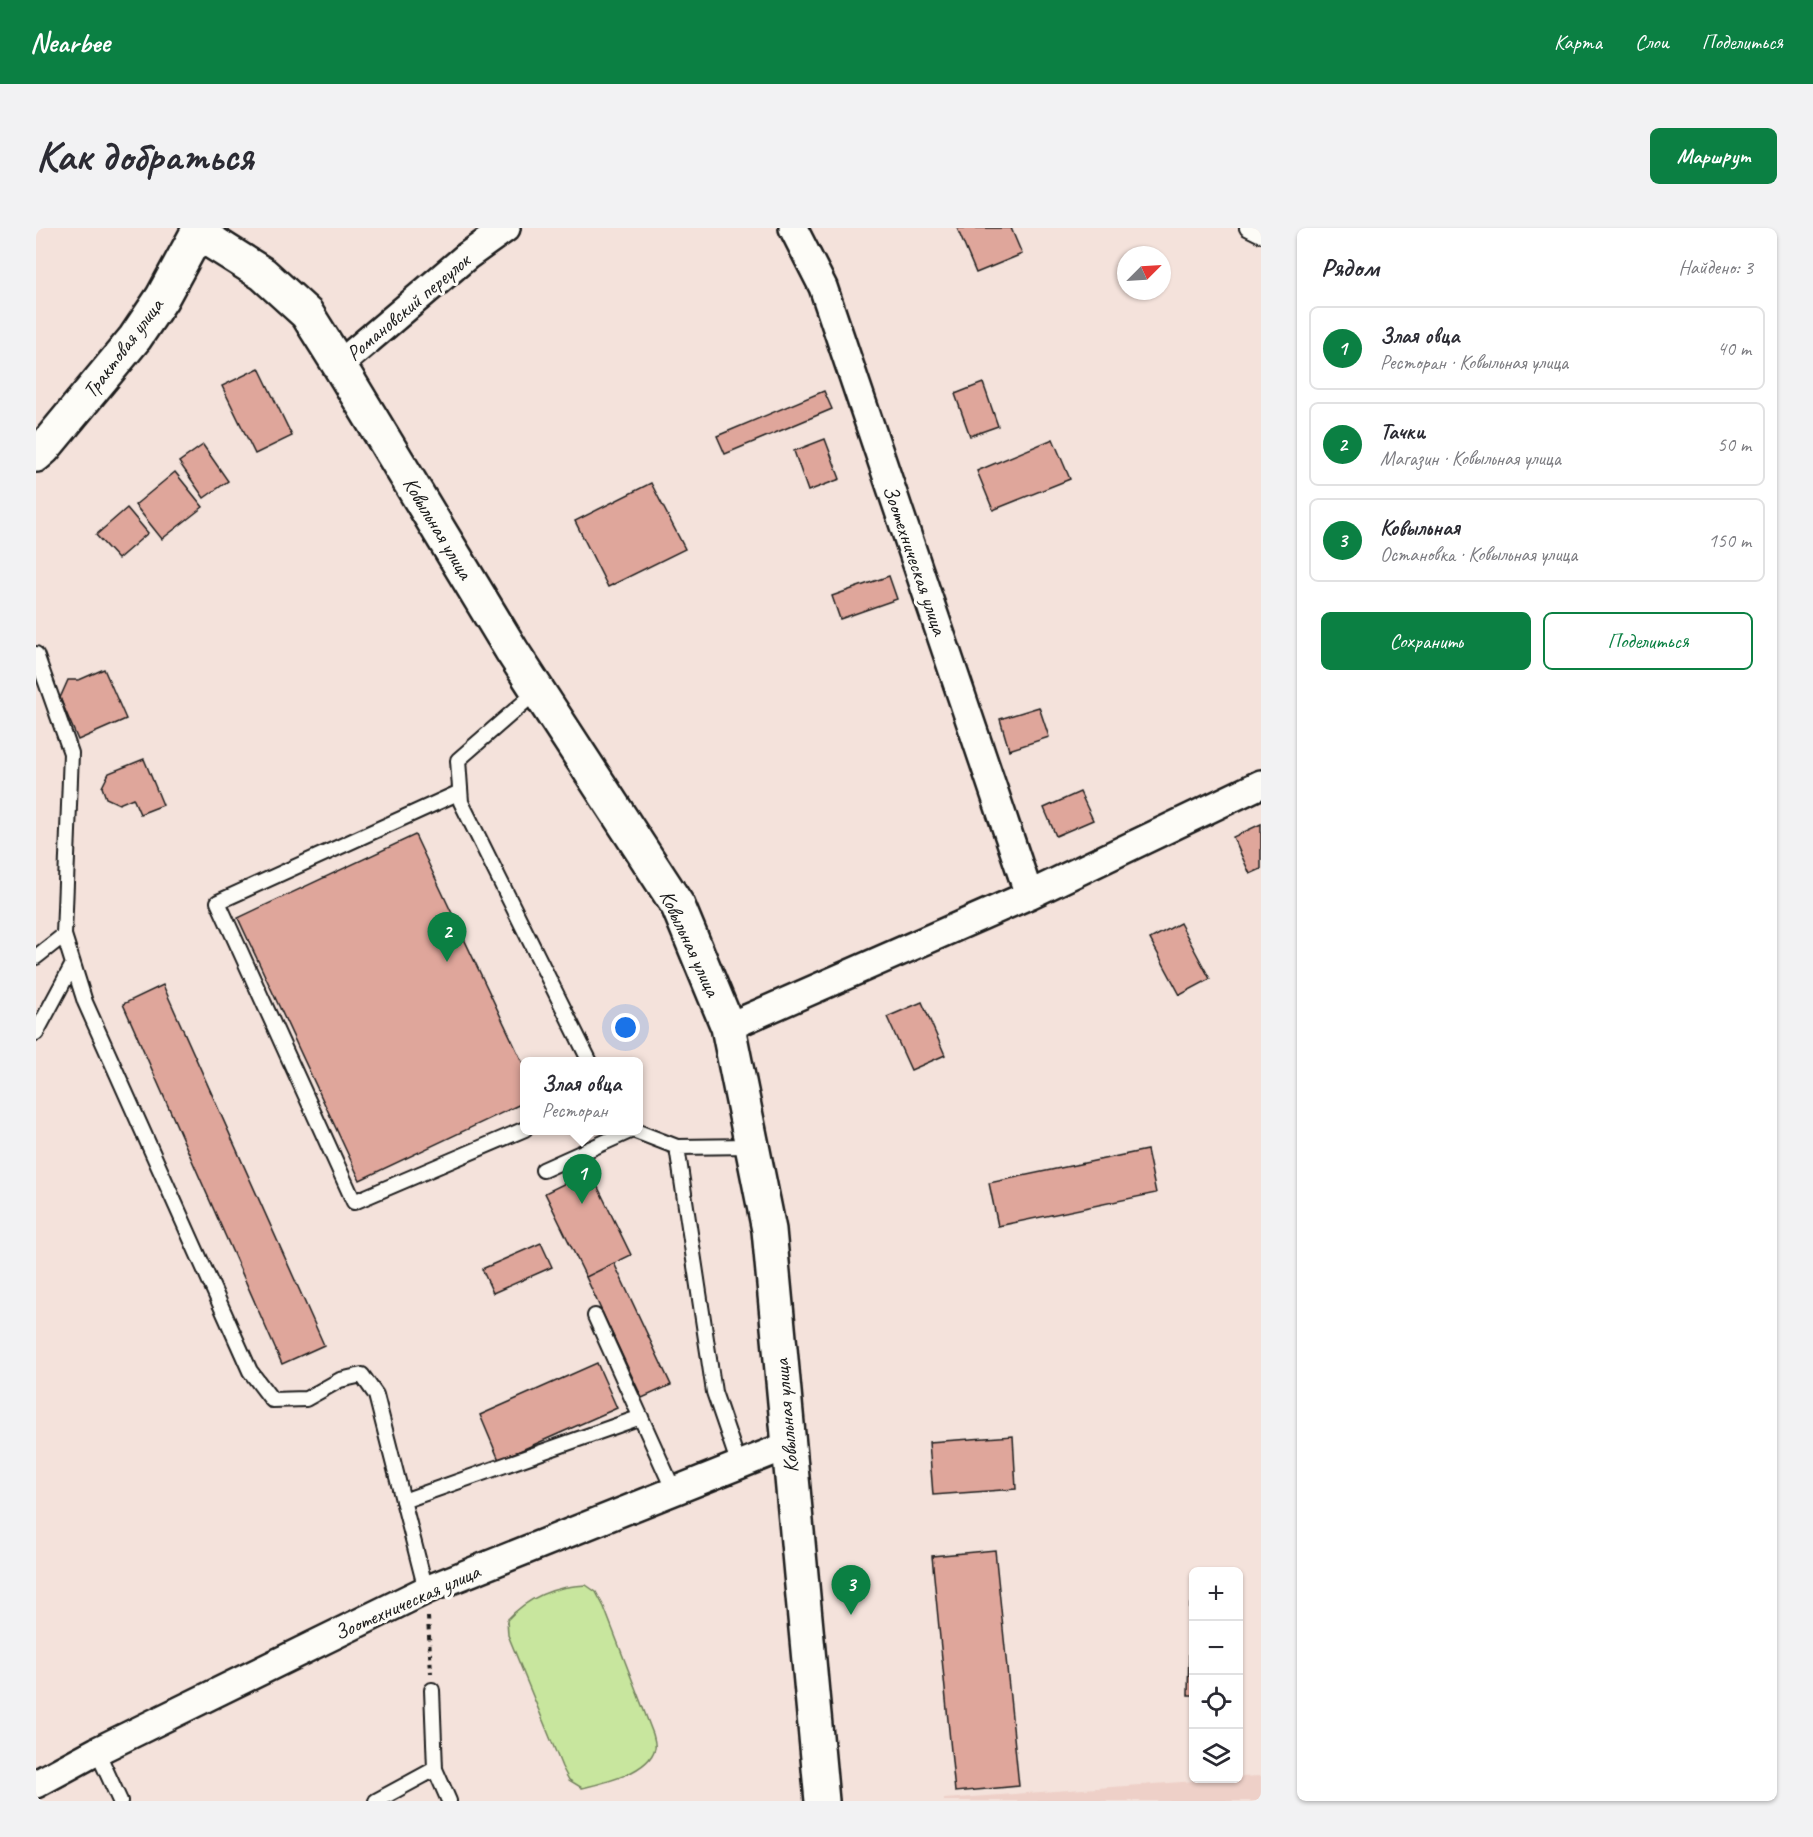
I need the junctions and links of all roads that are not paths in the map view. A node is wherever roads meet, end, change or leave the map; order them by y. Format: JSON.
{"nodes":[{"id":1,"x":506,"y":228,"type":"edge"},
{"id":2,"x":793,"y":228,"type":"edge"},
{"id":3,"x":1247,"y":228,"type":"edge"},
{"id":4,"x":196,"y":230,"type":"edge"},
{"id":5,"x":1261,"y":235,"type":"edge"},
{"id":6,"x":339,"y":365,"type":"junction"},
{"id":7,"x":36,"y":455,"type":"edge"},
{"id":8,"x":36,"y":654,"type":"edge"},
{"id":9,"x":537,"y":690,"type":"junction"},
{"id":10,"x":1261,"y":784,"type":"edge"},
{"id":11,"x":460,"y":792,"type":"junction"},
{"id":12,"x":1029,"y":895,"type":"junction"},
{"id":13,"x":64,"y":935,"type":"junction"},
{"id":14,"x":36,"y":957,"type":"edge"},
{"id":15,"x":73,"y":964,"type":"junction"},
{"id":16,"x":728,"y":1027,"type":"junction"},
{"id":17,"x":36,"y":1033,"type":"edge"},
{"id":18,"x":588,"y":1057,"type":"edge"},
{"id":19,"x":520,"y":1131,"type":"edge"},
{"id":20,"x":624,"y":1135,"type":"edge"},
{"id":21,"x":643,"y":1135,"type":"edge"},
{"id":22,"x":752,"y":1146,"type":"junction"},
{"id":23,"x":677,"y":1148,"type":"junction"},
{"id":24,"x":543,"y":1170,"type":"dead end"},
{"id":25,"x":595,"y":1316,"type":"dead end"},
{"id":26,"x":641,"y":1417,"type":"junction"},
{"id":27,"x":789,"y":1445,"type":"junction"},
{"id":28,"x":739,"y":1465,"type":"junction"},
{"id":29,"x":674,"y":1491,"type":"junction"},
{"id":30,"x":403,"y":1501,"type":"junction"},
{"id":31,"x":426,"y":1590,"type":"junction"},
{"id":32,"x":432,"y":1690,"type":"road end"},
{"id":33,"x":97,"y":1751,"type":"junction"},
{"id":34,"x":435,"y":1769,"type":"junction"},
{"id":35,"x":36,"y":1784,"type":"edge"},
{"id":36,"x":120,"y":1801,"type":"edge"},
{"id":37,"x":376,"y":1801,"type":"edge"},
{"id":38,"x":449,"y":1801,"type":"edge"},
{"id":39,"x":822,"y":1801,"type":"edge"}],
"edges":[{"from":1,"to":6,"type":"street","name":"Романовский переулок"},
{"from":2,"to":12,"type":"street","name":"Зоотехническая улица"},
{"from":3,"to":5,"type":"lane"},
{"from":4,"to":6,"type":"main road","name":"Ковыльная улица"},
{"from":4,"to":7,"type":"main road","name":"Трактовая улица"},
{"from":6,"to":9,"type":"main road","name":"Ковыльная улица"},
{"from":8,"to":13,"type":"lane"},
{"from":9,"to":11,"type":"lane"},
{"from":9,"to":16,"type":"main road","name":"Ковыльная улица"},
{"from":10,"to":12,"type":"street"},
{"from":11,"to":18,"type":"lane"},
{"from":11,"to":19,"type":"lane"},
{"from":12,"to":16,"type":"street"},
{"from":13,"to":14,"type":"lane"},
{"from":13,"to":15,"type":"lane"},
{"from":15,"to":17,"type":"lane"},
{"from":15,"to":30,"type":"lane"},
{"from":16,"to":22,"type":"main road","name":"Ковыльная улица"},
{"from":20,"to":24,"type":"lane"},
{"from":21,"to":23,"type":"lane"},
{"from":22,"to":23,"type":"lane"},
{"from":22,"to":27,"type":"main road","name":"Ковыльная улица"},
{"from":23,"to":28,"type":"lane"},
{"from":25,"to":26,"type":"lane"},
{"from":26,"to":29,"type":"lane"},
{"from":26,"to":30,"type":"lane"},
{"from":27,"to":28,"type":"street","name":"Зоотехническая улица"},
{"from":27,"to":39,"type":"main road","name":"Ковыльная улица"},
{"from":28,"to":29,"type":"street","name":"Зоотехническая улица"},
{"from":29,"to":31,"type":"street","name":"Зоотехническая улица"},
{"from":30,"to":31,"type":"lane"},
{"from":31,"to":33,"type":"street","name":"Зоотехническая улица"},
{"from":32,"to":34,"type":"lane"},
{"from":33,"to":35,"type":"street","name":"Зоотехническая улица"},
{"from":33,"to":36,"type":"lane"},
{"from":34,"to":37,"type":"lane"},
{"from":34,"to":38,"type":"lane"}]}
